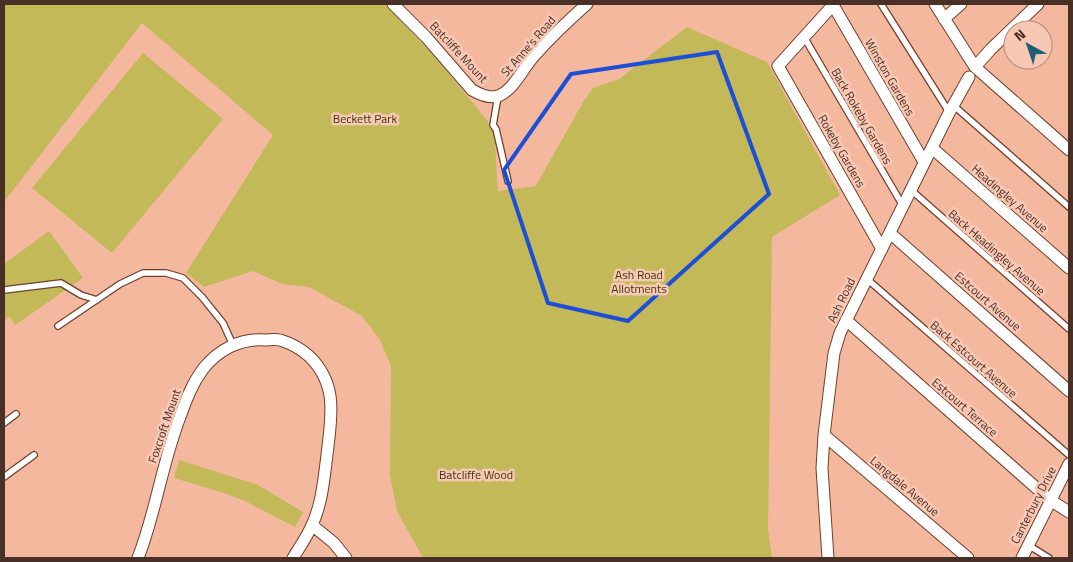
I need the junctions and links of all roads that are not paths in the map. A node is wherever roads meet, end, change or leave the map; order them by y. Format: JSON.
{"nodes":[{"id":1,"x":393,"y":4,"type":"edge"},
{"id":2,"x":587,"y":4,"type":"edge"},
{"id":3,"x":833,"y":4,"type":"edge"},
{"id":4,"x":881,"y":4,"type":"edge"},
{"id":5,"x":935,"y":4,"type":"edge"},
{"id":6,"x":957,"y":5,"type":"edge"},
{"id":7,"x":1031,"y":6,"type":"edge"},
{"id":8,"x":944,"y":19,"type":"junction"},
{"id":9,"x":804,"y":37,"type":"junction"},
{"id":10,"x":972,"y":72,"type":"junction"},
{"id":11,"x":498,"y":96,"type":"junction"},
{"id":12,"x":951,"y":109,"type":"junction"},
{"id":13,"x":932,"y":148,"type":"junction"},
{"id":14,"x":1069,"y":150,"type":"edge"},
{"id":15,"x":924,"y":162,"type":"junction"},
{"id":16,"x":508,"y":181,"type":"dead end"},
{"id":17,"x":911,"y":190,"type":"junction"},
{"id":18,"x":903,"y":206,"type":"junction"},
{"id":19,"x":1069,"y":207,"type":"edge"},
{"id":20,"x":890,"y":233,"type":"junction"},
{"id":21,"x":882,"y":249,"type":"junction"},
{"id":22,"x":1069,"y":268,"type":"edge"},
{"id":23,"x":866,"y":279,"type":"junction"},
{"id":24,"x":4,"y":290,"type":"edge"},
{"id":25,"x":97,"y":300,"type":"junction"},
{"id":26,"x":846,"y":320,"type":"junction"},
{"id":27,"x":58,"y":326,"type":"dead end"},
{"id":28,"x":1069,"y":329,"type":"edge"},
{"id":29,"x":233,"y":345,"type":"junction"},
{"id":30,"x":1069,"y":391,"type":"edge"},
{"id":31,"x":16,"y":414,"type":"dead end"},
{"id":32,"x":4,"y":423,"type":"edge"},
{"id":33,"x":824,"y":435,"type":"junction"},
{"id":34,"x":34,"y":455,"type":"dead end"},
{"id":35,"x":1069,"y":455,"type":"edge"},
{"id":36,"x":1069,"y":464,"type":"edge"},
{"id":37,"x":4,"y":475,"type":"edge"},
{"id":38,"x":1050,"y":500,"type":"junction"},
{"id":39,"x":1069,"y":512,"type":"edge"},
{"id":40,"x":312,"y":525,"type":"junction"},
{"id":41,"x":1028,"y":545,"type":"junction"},
{"id":42,"x":138,"y":558,"type":"edge"},
{"id":43,"x":293,"y":558,"type":"edge"},
{"id":44,"x":346,"y":558,"type":"edge"},
{"id":45,"x":828,"y":558,"type":"edge"},
{"id":46,"x":968,"y":558,"type":"edge"},
{"id":47,"x":1022,"y":558,"type":"edge"},
{"id":48,"x":1049,"y":558,"type":"edge"}],
"edges":[{"from":1,"to":11,"type":"street","name":"Batcliffe Mount"},
{"from":2,"to":11,"type":"street","name":"St Anne's Road"},
{"from":3,"to":9,"type":"street"},
{"from":3,"to":15,"type":"street","name":"Winston Gardens"},
{"from":4,"to":12,"type":"lane"},
{"from":5,"to":8,"type":"street"},
{"from":6,"to":8,"type":"street"},
{"from":7,"to":10,"type":"street","name":"Ash Road"},
{"from":8,"to":10,"type":"street"},
{"from":9,"to":18,"type":"lane","name":"Back Rokeby Gardens"},
{"from":9,"to":21,"type":"street","name":"Rokeby Gardens"},
{"from":10,"to":12,"type":"street","name":"Ash Road"},
{"from":10,"to":14,"type":"street"},
{"from":11,"to":16,"type":"lane"},
{"from":12,"to":13,"type":"street","name":"Ash Road"},
{"from":12,"to":19,"type":"lane"},
{"from":13,"to":15,"type":"street","name":"Ash Road"},
{"from":13,"to":22,"type":"street","name":"Headingley Avenue"},
{"from":15,"to":17,"type":"street","name":"Ash Road"},
{"from":17,"to":18,"type":"street","name":"Ash Road"},
{"from":17,"to":28,"type":"lane","name":"Back Headingley Avenue"},
{"from":18,"to":20,"type":"street","name":"Ash Road"},
{"from":20,"to":21,"type":"street","name":"Ash Road"},
{"from":20,"to":30,"type":"street","name":"Estcourt Avenue"},
{"from":21,"to":23,"type":"street","name":"Ash Road"},
{"from":23,"to":26,"type":"street","name":"Ash Road"},
{"from":23,"to":35,"type":"lane","name":"Back Estcourt Avenue"},
{"from":24,"to":25,"type":"lane"},
{"from":25,"to":27,"type":"lane"},
{"from":25,"to":29,"type":"lane"},
{"from":26,"to":33,"type":"street","name":"Ash Road"},
{"from":26,"to":38,"type":"street","name":"Estcourt Terrace"},
{"from":29,"to":40,"type":"street","name":"Foxcroft Mount"},
{"from":29,"to":42,"type":"street","name":"Foxcroft Mount"},
{"from":31,"to":32,"type":"lane"},
{"from":33,"to":45,"type":"street","name":"Ash Road"},
{"from":33,"to":46,"type":"street","name":"Langdale Avenue"},
{"from":34,"to":37,"type":"lane"},
{"from":36,"to":38,"type":"street","name":"Canterbury Drive"},
{"from":38,"to":39,"type":"street","name":"Estcourt Terrace"},
{"from":38,"to":41,"type":"street","name":"Canterbury Drive"},
{"from":40,"to":43,"type":"street","name":"Foxcroft Mount"},
{"from":40,"to":44,"type":"street"},
{"from":41,"to":47,"type":"street","name":"Canterbury Drive"},
{"from":41,"to":48,"type":"lane"}]}
